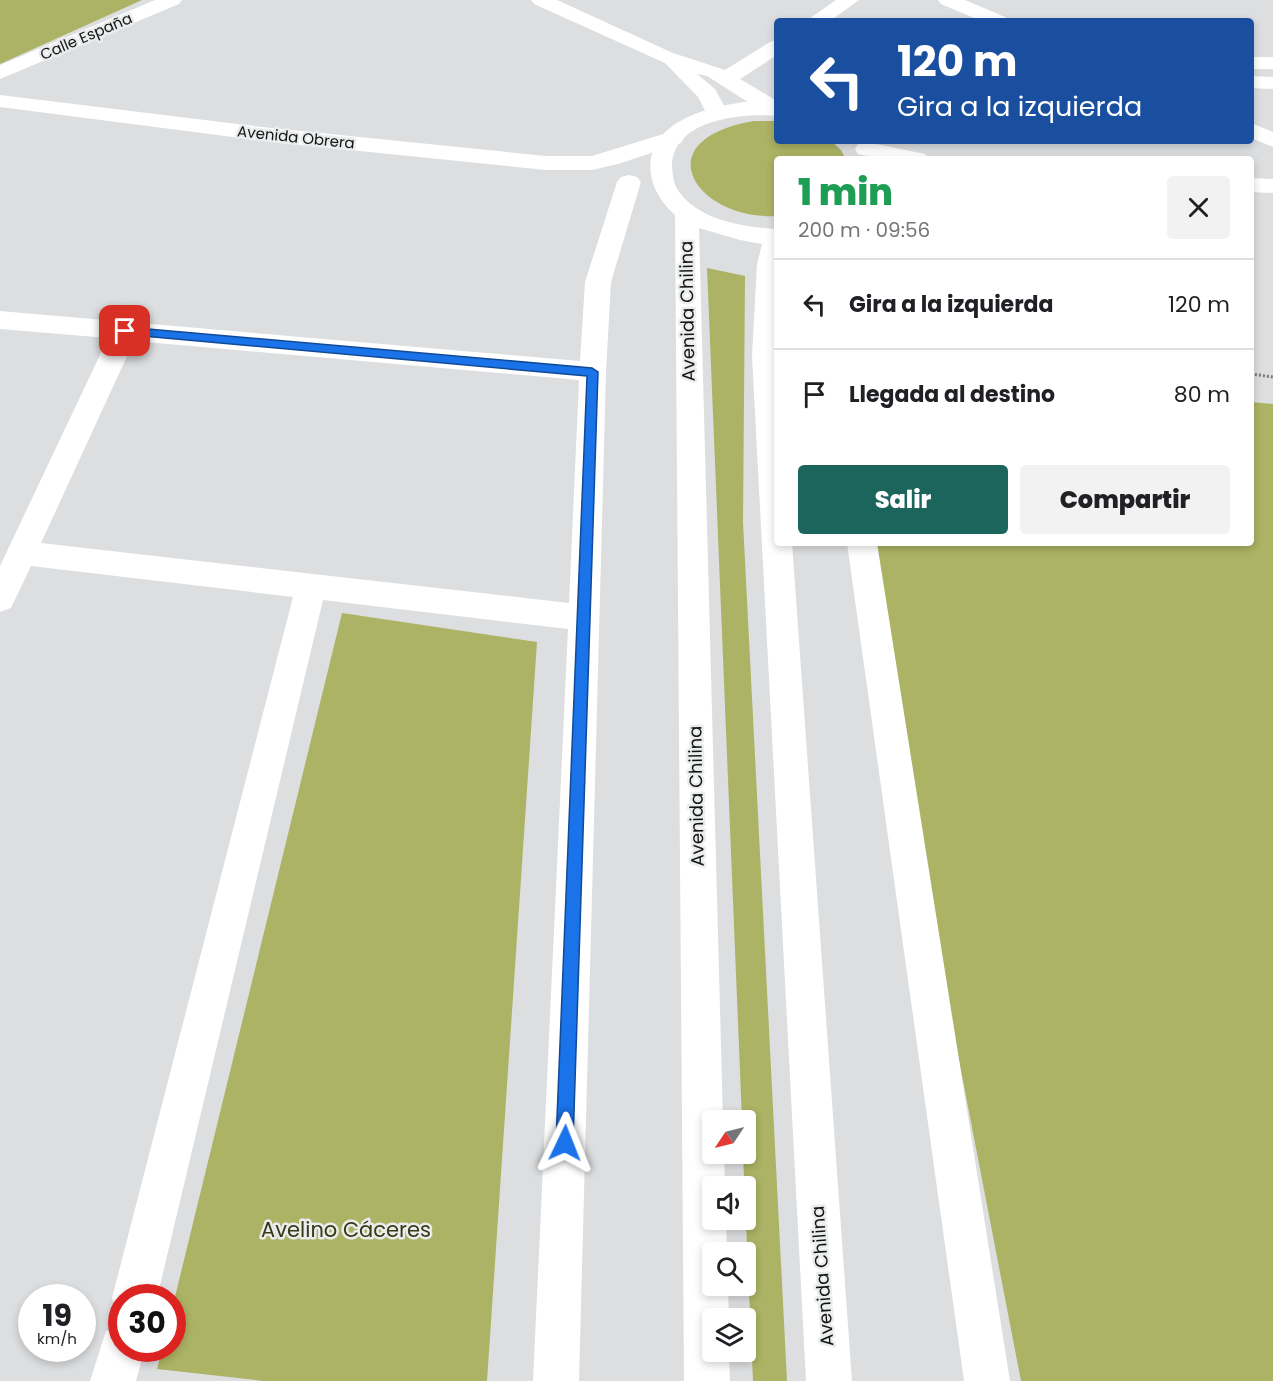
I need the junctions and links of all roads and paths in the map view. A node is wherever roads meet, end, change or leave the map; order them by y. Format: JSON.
{"nodes":[{"id":1,"x":172,"y":0,"type":"edge"},
{"id":2,"x":541,"y":0,"type":"edge"},
{"id":3,"x":849,"y":0,"type":"edge"},
{"id":4,"x":948,"y":0,"type":"edge"},
{"id":5,"x":821,"y":18,"type":"edge"},
{"id":6,"x":991,"y":18,"type":"edge"},
{"id":7,"x":774,"y":48,"type":"edge"},
{"id":8,"x":666,"y":57,"type":"junction"},
{"id":9,"x":1254,"y":63,"type":"edge"},
{"id":10,"x":1273,"y":63,"type":"edge"},
{"id":11,"x":0,"y":73,"type":"edge"},
{"id":12,"x":727,"y":78,"type":"junction"},
{"id":13,"x":1254,"y":82,"type":"edge"},
{"id":14,"x":1273,"y":82,"type":"edge"},
{"id":15,"x":0,"y":101,"type":"edge"},
{"id":16,"x":774,"y":107,"type":"edge"},
{"id":17,"x":774,"y":108,"type":"edge"},
{"id":18,"x":717,"y":113,"type":"junction"},
{"id":19,"x":1254,"y":131,"type":"edge"},
{"id":20,"x":673,"y":138,"type":"junction"},
{"id":21,"x":1273,"y":140,"type":"edge"},
{"id":22,"x":865,"y":150,"type":"edge"},
{"id":23,"x":900,"y":156,"type":"edge"},
{"id":24,"x":592,"y":163,"type":"junction"},
{"id":25,"x":630,"y":182,"type":"junction"},
{"id":26,"x":664,"y":185,"type":"junction"},
{"id":27,"x":1254,"y":185,"type":"edge"},
{"id":28,"x":1273,"y":186,"type":"edge"},
{"id":29,"x":1254,"y":200,"type":"edge"},
{"id":30,"x":1273,"y":201,"type":"edge"},
{"id":31,"x":687,"y":212,"type":"junction"},
{"id":32,"x":774,"y":237,"type":"edge"},
{"id":33,"x":774,"y":245,"type":"edge"},
{"id":34,"x":0,"y":320,"type":"edge"},
{"id":35,"x":125,"y":331,"type":"junction"},
{"id":36,"x":592,"y":372,"type":"junction"},
{"id":37,"x":1254,"y":374,"type":"edge"},
{"id":38,"x":1273,"y":377,"type":"edge"},
{"id":39,"x":774,"y":500,"type":"edge"},
{"id":40,"x":777,"y":546,"type":"edge"},
{"id":41,"x":862,"y":546,"type":"edge"},
{"id":42,"x":21,"y":553,"type":"junction"},
{"id":43,"x":311,"y":586,"type":"junction"},
{"id":44,"x":0,"y":599,"type":"edge"},
{"id":45,"x":584,"y":618,"type":"junction"},
{"id":46,"x":137,"y":1284,"type":"edge"},
{"id":47,"x":118,"y":1362,"type":"edge"},
{"id":48,"x":113,"y":1381,"type":"edge"},
{"id":49,"x":556,"y":1381,"type":"edge"},
{"id":50,"x":707,"y":1381,"type":"edge"},
{"id":51,"x":829,"y":1381,"type":"edge"},
{"id":52,"x":987,"y":1381,"type":"edge"}],
"edges":[{"from":1,"to":11,"type":"street","name":"Calle España"},
{"from":2,"to":8,"type":"street"},
{"from":3,"to":5,"type":"street"},
{"from":4,"to":6,"type":"street"},
{"from":7,"to":12,"type":"street"},
{"from":8,"to":12,"type":"street"},
{"from":8,"to":18,"type":"street"},
{"from":9,"to":10,"type":"street"},
{"from":12,"to":16,"type":"street"},
{"from":13,"to":14,"type":"street"},
{"from":15,"to":24,"type":"street","name":"Avenida Obrera"},
{"from":17,"to":18,"type":"street"},
{"from":18,"to":20,"type":"street"},
{"from":19,"to":21,"type":"street"},
{"from":20,"to":24,"type":"street","name":"Avenida Obrera"},
{"from":20,"to":26,"type":"street"},
{"from":22,"to":23,"type":"street"},
{"from":24,"to":25,"type":"street","name":"Avenida Obrera"},
{"from":25,"to":26,"type":"street","name":"Avenida Obrera"},
{"from":25,"to":36,"type":"street"},
{"from":26,"to":31,"type":"street"},
{"from":27,"to":28,"type":"street"},
{"from":29,"to":30,"type":"street"},
{"from":31,"to":32,"type":"street"},
{"from":31,"to":50,"type":"street","name":"Avenida Chilina"},
{"from":33,"to":39,"type":"street","name":"Avenida Chilina"},
{"from":34,"to":35,"type":"street"},
{"from":35,"to":36,"type":"street"},
{"from":35,"to":42,"type":"street"},
{"from":36,"to":45,"type":"street"},
{"from":37,"to":38,"type":"path"},
{"from":40,"to":51,"type":"street","name":"Avenida Chilina"},
{"from":41,"to":52,"type":"street"},
{"from":42,"to":43,"type":"street"},
{"from":42,"to":44,"type":"street"},
{"from":43,"to":45,"type":"street"},
{"from":43,"to":46,"type":"street"},
{"from":45,"to":49,"type":"street"},
{"from":47,"to":48,"type":"street"}]}
